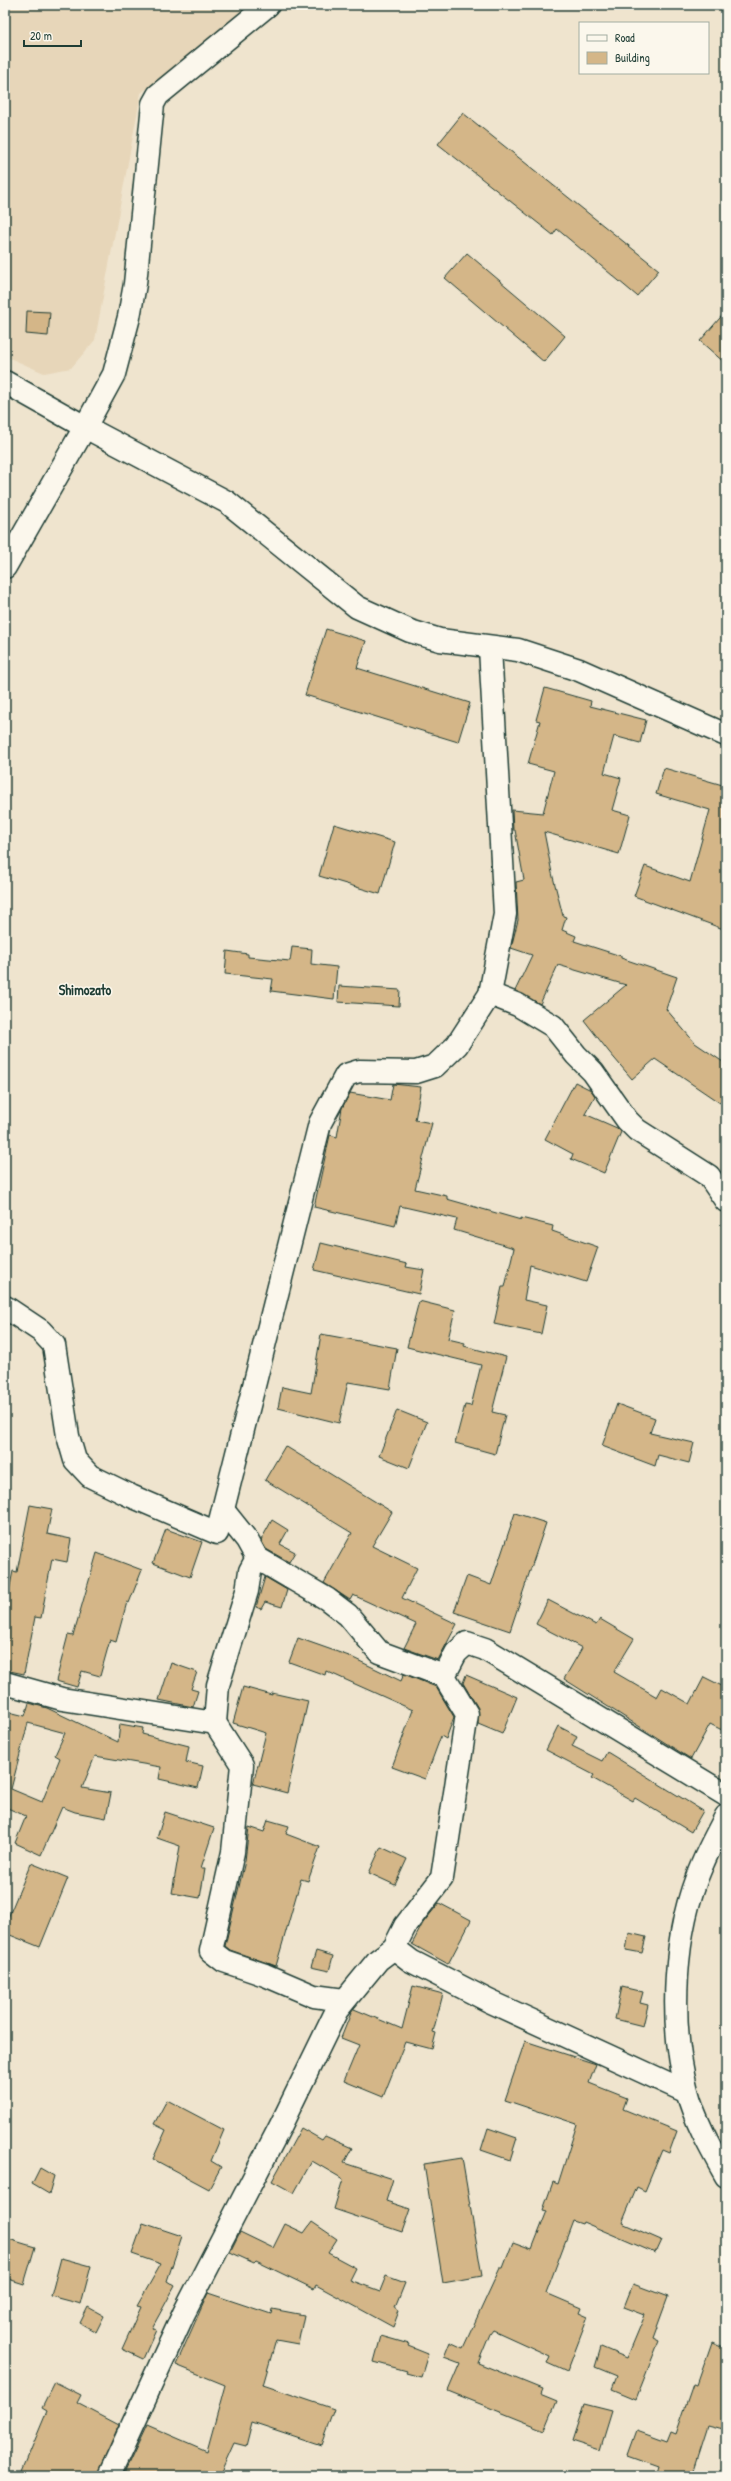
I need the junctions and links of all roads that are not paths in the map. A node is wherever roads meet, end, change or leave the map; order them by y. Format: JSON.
{"nodes":[{"id":1,"x":268,"y":5,"type":"edge"},
{"id":2,"x":5,"y":382,"type":"edge"},
{"id":3,"x":85,"y":427,"type":"junction"},
{"id":4,"x":5,"y":567,"type":"edge"},
{"id":5,"x":490,"y":648,"type":"junction"},
{"id":6,"x":726,"y":735,"type":"edge"},
{"id":7,"x":490,"y":994,"type":"junction"},
{"id":8,"x":726,"y":1201,"type":"edge"},
{"id":9,"x":5,"y":1307,"type":"edge"},
{"id":10,"x":223,"y":1510,"type":"junction"},
{"id":11,"x":257,"y":1558,"type":"junction"},
{"id":12,"x":444,"y":1676,"type":"junction"},
{"id":13,"x":5,"y":1683,"type":"edge"},
{"id":14,"x":215,"y":1723,"type":"junction"},
{"id":15,"x":726,"y":1795,"type":"edge"},
{"id":16,"x":726,"y":1816,"type":"edge"},
{"id":17,"x":394,"y":1948,"type":"junction"},
{"id":18,"x":344,"y":2000,"type":"junction"},
{"id":19,"x":687,"y":2092,"type":"junction"},
{"id":20,"x":726,"y":2176,"type":"edge"},
{"id":21,"x":110,"y":2476,"type":"edge"}],
"edges":[{"from":1,"to":3,"type":"street"},
{"from":2,"to":3,"type":"street"},
{"from":3,"to":4,"type":"street"},
{"from":3,"to":5,"type":"street"},
{"from":5,"to":6,"type":"street"},
{"from":5,"to":7,"type":"street"},
{"from":7,"to":8,"type":"street"},
{"from":7,"to":10,"type":"street"},
{"from":9,"to":10,"type":"street"},
{"from":10,"to":11,"type":"street"},
{"from":11,"to":12,"type":"street"},
{"from":11,"to":14,"type":"street"},
{"from":12,"to":15,"type":"street"},
{"from":12,"to":17,"type":"street"},
{"from":13,"to":14,"type":"street"},
{"from":14,"to":18,"type":"street"},
{"from":16,"to":19,"type":"street"},
{"from":17,"to":18,"type":"street"},
{"from":17,"to":19,"type":"street"},
{"from":18,"to":21,"type":"street"},
{"from":19,"to":20,"type":"street"}]}
